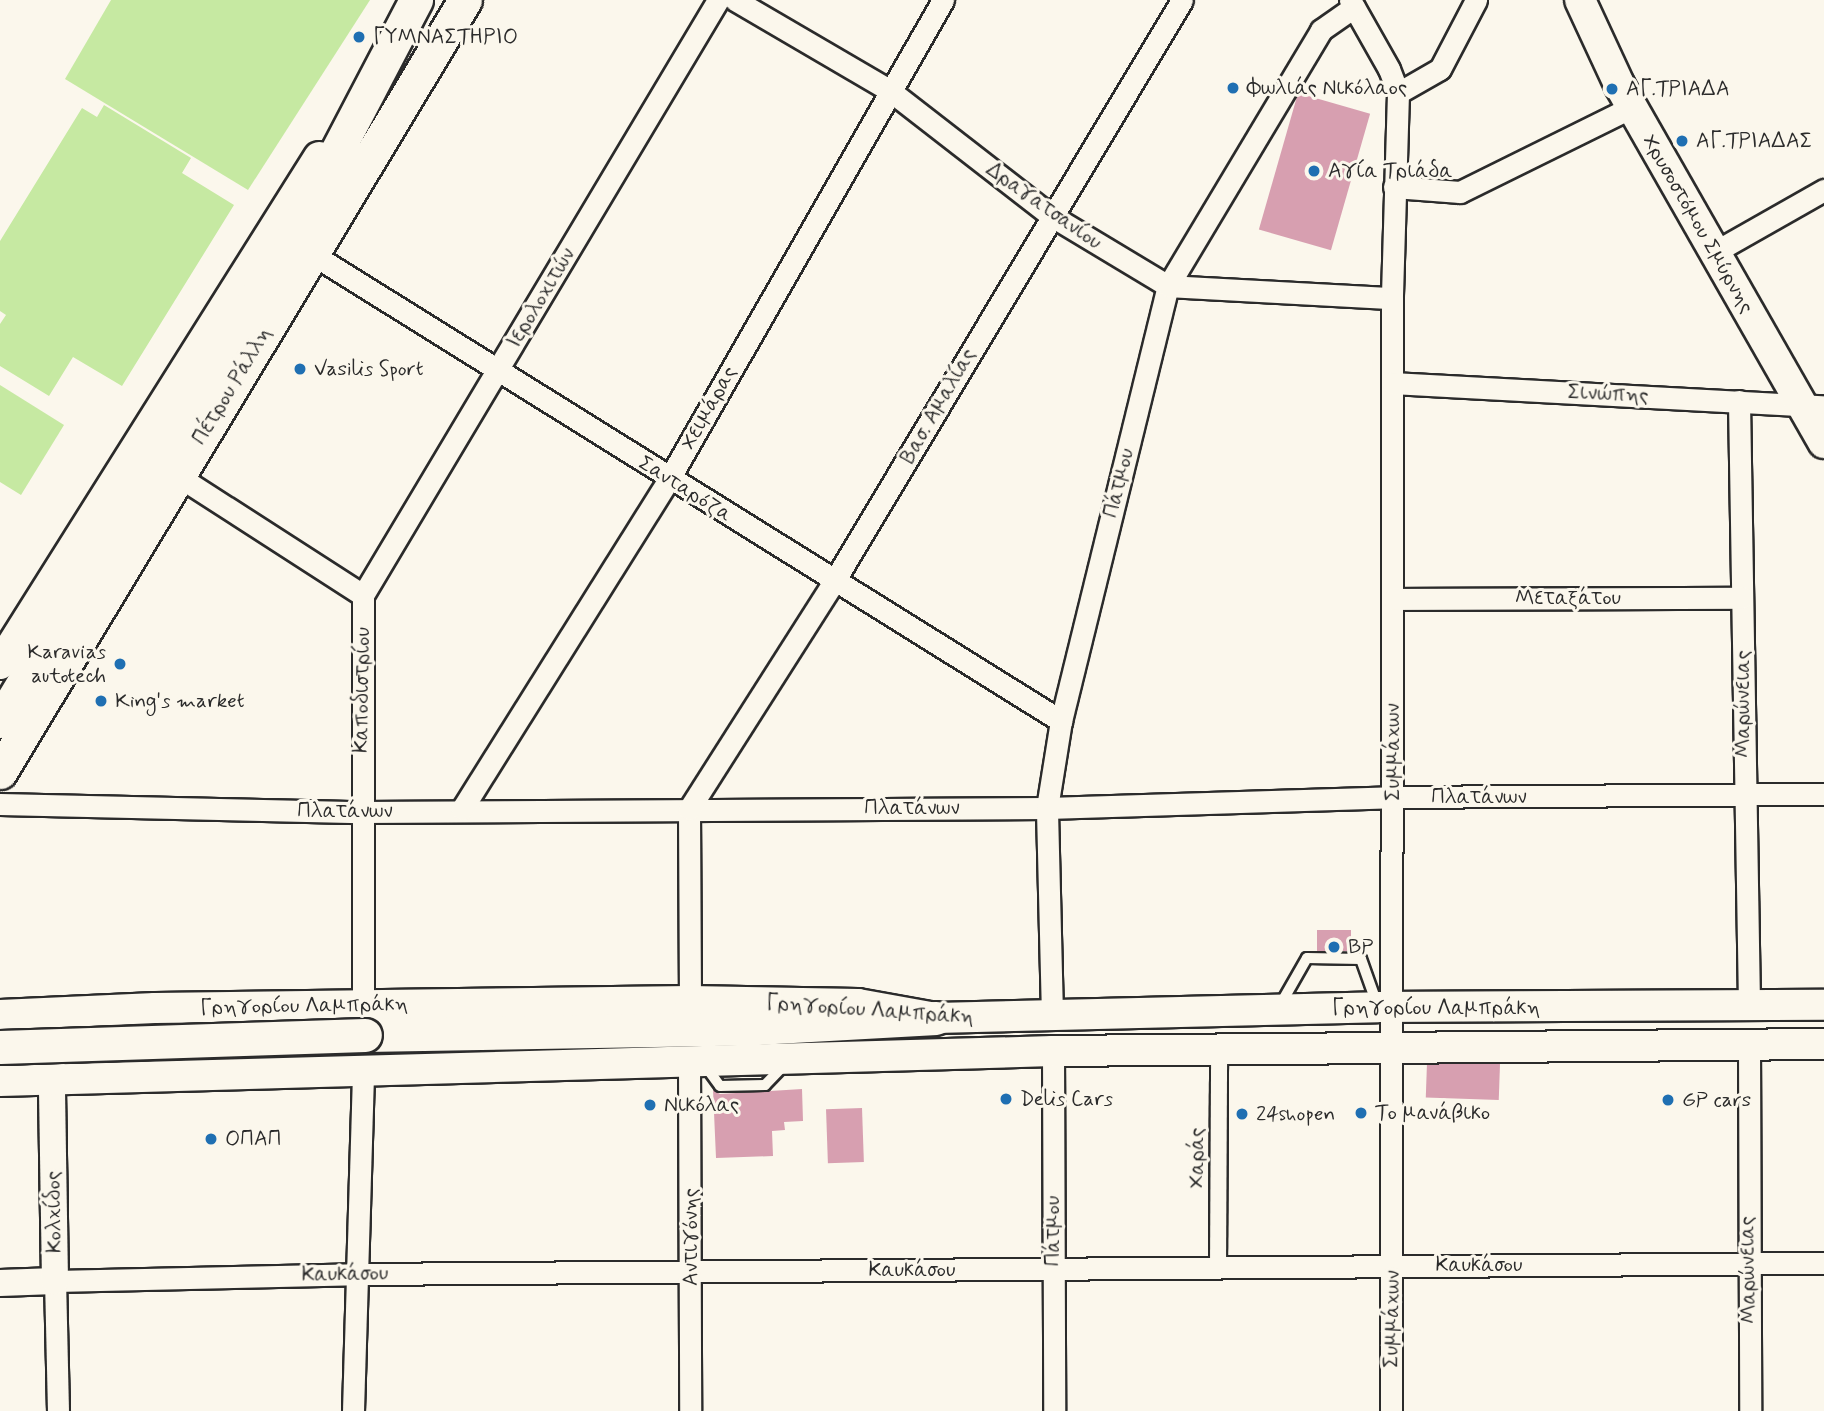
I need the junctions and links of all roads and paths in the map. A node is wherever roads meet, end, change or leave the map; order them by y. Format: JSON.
{"nodes":[{"id":1,"x":416,"y":0,"type":"edge"},
{"id":2,"x":465,"y":0,"type":"edge"},
{"id":3,"x":718,"y":0,"type":"edge"},
{"id":4,"x":735,"y":0,"type":"edge"},
{"id":5,"x":943,"y":0,"type":"edge"},
{"id":6,"x":1182,"y":0,"type":"edge"},
{"id":7,"x":1476,"y":0,"type":"edge"},
{"id":8,"x":1580,"y":0,"type":"edge"},
{"id":9,"x":1352,"y":4,"type":"edge"},
{"id":10,"x":397,"y":32,"type":"junction"},
{"id":11,"x":889,"y":90,"type":"junction"},
{"id":12,"x":1398,"y":93,"type":"junction"},
{"id":13,"x":1632,"y":107,"type":"junction"},
{"id":14,"x":1394,"y":187,"type":"junction"},
{"id":15,"x":1824,"y":190,"type":"edge"},
{"id":16,"x":1050,"y":215,"type":"junction"},
{"id":17,"x":1713,"y":253,"type":"junction"},
{"id":18,"x":312,"y":254,"type":"junction"},
{"id":19,"x":1168,"y":286,"type":"junction"},
{"id":20,"x":1392,"y":298,"type":"junction"},
{"id":21,"x":498,"y":371,"type":"junction"},
{"id":22,"x":1393,"y":383,"type":"junction"},
{"id":23,"x":1739,"y":401,"type":"junction"},
{"id":24,"x":1813,"y":405,"type":"edge"},
{"id":25,"x":1824,"y":443,"type":"edge"},
{"id":26,"x":178,"y":476,"type":"junction"},
{"id":27,"x":669,"y":479,"type":"junction"},
{"id":28,"x":833,"y":583,"type":"junction"},
{"id":29,"x":363,"y":596,"type":"junction"},
{"id":30,"x":1742,"y":598,"type":"junction"},
{"id":31,"x":1394,"y":599,"type":"junction"},
{"id":32,"x":0,"y":664,"type":"edge"},
{"id":33,"x":0,"y":721,"type":"edge"},
{"id":34,"x":1060,"y":721,"type":"junction"},
{"id":35,"x":0,"y":772,"type":"edge"},
{"id":36,"x":1824,"y":794,"type":"edge"},
{"id":37,"x":1744,"y":795,"type":"junction"},
{"id":38,"x":1392,"y":797,"type":"junction"},
{"id":39,"x":0,"y":804,"type":"edge"},
{"id":40,"x":1047,"y":808,"type":"junction"},
{"id":41,"x":462,"y":809,"type":"junction"},
{"id":42,"x":689,"y":809,"type":"junction"},
{"id":43,"x":361,"y":812,"type":"junction"},
{"id":44,"x":690,"y":1002,"type":"junction"},
{"id":45,"x":1824,"y":1005,"type":"edge"},
{"id":46,"x":1385,"y":1007,"type":"junction"},
{"id":47,"x":1749,"y":1007,"type":"junction"},
{"id":48,"x":1278,"y":1009,"type":"junction"},
{"id":49,"x":51,"y":1013,"type":"junction"},
{"id":50,"x":0,"y":1014,"type":"edge"},
{"id":51,"x":1052,"y":1015,"type":"junction"},
{"id":52,"x":936,"y":1018,"type":"junction"},
{"id":53,"x":364,"y":1021,"type":"junction"},
{"id":54,"x":1824,"y":1044,"type":"edge"},
{"id":55,"x":1749,"y":1045,"type":"junction"},
{"id":56,"x":0,"y":1047,"type":"edge"},
{"id":57,"x":1393,"y":1048,"type":"junction"},
{"id":58,"x":1219,"y":1050,"type":"junction"},
{"id":59,"x":1053,"y":1051,"type":"junction"},
{"id":60,"x":696,"y":1062,"type":"junction"},
{"id":61,"x":363,"y":1071,"type":"junction"},
{"id":62,"x":52,"y":1080,"type":"junction"},
{"id":63,"x":0,"y":1081,"type":"edge"},
{"id":64,"x":1747,"y":1263,"type":"junction"},
{"id":65,"x":1824,"y":1263,"type":"edge"},
{"id":66,"x":1393,"y":1266,"type":"junction"},
{"id":67,"x":1218,"y":1267,"type":"junction"},
{"id":68,"x":1053,"y":1269,"type":"junction"},
{"id":69,"x":692,"y":1271,"type":"junction"},
{"id":70,"x":356,"y":1274,"type":"junction"},
{"id":71,"x":55,"y":1281,"type":"junction"},
{"id":72,"x":0,"y":1283,"type":"edge"},
{"id":73,"x":58,"y":1411,"type":"edge"},
{"id":74,"x":353,"y":1411,"type":"edge"},
{"id":75,"x":690,"y":1411,"type":"edge"},
{"id":76,"x":1054,"y":1411,"type":"edge"},
{"id":77,"x":1391,"y":1411,"type":"edge"},
{"id":78,"x":1751,"y":1411,"type":"edge"}],
"edges":[{"from":1,"to":10,"type":"main road","name":"Πέτρου Ράλλη"},
{"from":2,"to":18,"type":"main road","name":"Πέτρου Ράλλη"},
{"from":3,"to":21,"type":"street","name":"Ιερολοχιτών"},
{"from":4,"to":11,"type":"street","name":"Δραγατσανίου"},
{"from":5,"to":11,"type":"street","name":"Χειμάρας"},
{"from":6,"to":16,"type":"street","name":"Βασ. Αμαλίας"},
{"from":7,"to":12,"type":"street"},
{"from":8,"to":13,"type":"main road","name":"Χρυσοστόμου Σμύρνης"},
{"from":9,"to":12,"type":"street"},
{"from":9,"to":19,"type":"street","name":"Πάτμου"},
{"from":10,"to":32,"type":"main road","name":"Πέτρου Ράλλη"},
{"from":10,"to":33,"type":"main road","name":"Πέτρου Ράλλη"},
{"from":11,"to":16,"type":"street","name":"Δραγατσανίου"},
{"from":11,"to":27,"type":"street","name":"Χειμάρας"},
{"from":12,"to":14,"type":"street","name":"Συμμάχων"},
{"from":13,"to":14,"type":"street"},
{"from":13,"to":17,"type":"main road","name":"Χρυσοστόμου Σμύρνης"},
{"from":14,"to":20,"type":"street","name":"Συμμάχων"},
{"from":15,"to":17,"type":"street"},
{"from":16,"to":19,"type":"street","name":"Δραγατσανίου"},
{"from":16,"to":28,"type":"street","name":"Βασ. Αμαλίας"},
{"from":17,"to":24,"type":"main road","name":"Χρυσοστόμου Σμύρνης"},
{"from":18,"to":21,"type":"street","name":"Σανταρόζα"},
{"from":18,"to":26,"type":"main road","name":"Πέτρου Ράλλη"},
{"from":19,"to":20,"type":"street","name":"Δραγατσανίου"},
{"from":19,"to":34,"type":"street","name":"Πάτμου"},
{"from":20,"to":22,"type":"street","name":"Συμμάχων"},
{"from":21,"to":27,"type":"street","name":"Σανταρόζα"},
{"from":21,"to":29,"type":"street","name":"Ιερολοχιτών"},
{"from":22,"to":23,"type":"street","name":"Σινώπης"},
{"from":22,"to":31,"type":"street","name":"Συμμάχων"},
{"from":23,"to":24,"type":"street","name":"Σινώπης"},
{"from":23,"to":30,"type":"street","name":"Μαρώνειας"},
{"from":24,"to":25,"type":"main road","name":"Χρυσοστόμου Σμύρνης"},
{"from":26,"to":29,"type":"street","name":"Καποδιστρίου"},
{"from":26,"to":35,"type":"main road","name":"Πέτρου Ράλλη"},
{"from":27,"to":28,"type":"street","name":"Σανταρόζα"},
{"from":27,"to":41,"type":"street","name":"Χειμάρας"},
{"from":28,"to":34,"type":"street","name":"Σανταρόζα"},
{"from":28,"to":42,"type":"street","name":"Βασ. Αμαλίας"},
{"from":29,"to":43,"type":"street","name":"Καποδιστρίου"},
{"from":30,"to":31,"type":"street","name":"Μεταξάτου"},
{"from":30,"to":37,"type":"street","name":"Μαρώνειας"},
{"from":31,"to":38,"type":"street","name":"Συμμάχων"},
{"from":34,"to":40,"type":"street","name":"Πάτμου"},
{"from":36,"to":37,"type":"street","name":"Πλατάνων"},
{"from":37,"to":38,"type":"street","name":"Πλατάνων"},
{"from":37,"to":47,"type":"street","name":"Μαρώνειας"},
{"from":38,"to":40,"type":"street","name":"Πλατάνων"},
{"from":38,"to":46,"type":"street","name":"Συμμάχων"},
{"from":39,"to":43,"type":"street","name":"Πλατάνων"},
{"from":40,"to":42,"type":"street","name":"Πλατάνων"},
{"from":40,"to":51,"type":"street","name":"Πάτμου"},
{"from":41,"to":42,"type":"street","name":"Πλατάνων"},
{"from":41,"to":43,"type":"street","name":"Πλατάνων"},
{"from":42,"to":44,"type":"street"},
{"from":43,"to":53,"type":"street","name":"Καποδιστρίου"},
{"from":44,"to":52,"type":"main road","name":"Γρηγορίου Λαμπράκη"},
{"from":44,"to":53,"type":"main road","name":"Γρηγορίου Λαμπράκη"},
{"from":45,"to":47,"type":"main road","name":"Γρηγορίου Λαμπράκη"},
{"from":46,"to":47,"type":"main road","name":"Γρηγορίου Λαμπράκη"},
{"from":46,"to":48,"type":"main road","name":"Γρηγορίου Λαμπράκη"},
{"from":46,"to":48,"type":"lane"},
{"from":46,"to":57,"type":"street","name":"Συμμάχων"},
{"from":48,"to":51,"type":"main road","name":"Γρηγορίου Λαμπράκη"},
{"from":49,"to":50,"type":"main road","name":"Γρηγορίου Λαμπράκη"},
{"from":49,"to":53,"type":"main road","name":"Γρηγορίου Λαμπράκη"},
{"from":49,"to":62,"type":"street","name":"Κολχίδος"},
{"from":51,"to":52,"type":"main road","name":"Γρηγορίου Λαμπράκη"},
{"from":52,"to":53,"type":"main road"},
{"from":53,"to":56,"type":"main road","bridge":true},
{"from":54,"to":55,"type":"main road","name":"Γρηγορίου Λαμπράκη"},
{"from":55,"to":57,"type":"main road","name":"Γρηγορίου Λαμπράκη"},
{"from":55,"to":64,"type":"street","name":"Μαρώνειας"},
{"from":57,"to":58,"type":"main road","name":"Γρηγορίου Λαμπράκη"},
{"from":57,"to":66,"type":"street","name":"Συμμάχων"},
{"from":58,"to":59,"type":"main road","name":"Γρηγορίου Λαμπράκη"},
{"from":58,"to":67,"type":"street","name":"Χαράς"},
{"from":59,"to":60,"type":"main road","name":"Γρηγορίου Λαμπράκη"},
{"from":59,"to":68,"type":"street","name":"Πάτμου"},
{"from":60,"to":61,"type":"main road","name":"Γρηγορίου Λαμπράκη"},
{"from":60,"to":69,"type":"street","name":"Αντιγόνης"},
{"from":61,"to":62,"type":"main road","name":"Γρηγορίου Λαμπράκη"},
{"from":61,"to":70,"type":"street"},
{"from":62,"to":63,"type":"main road","name":"Γρηγορίου Λαμπράκη"},
{"from":62,"to":71,"type":"street","name":"Κολχίδος"},
{"from":64,"to":65,"type":"street","name":"Καυκάσου"},
{"from":64,"to":66,"type":"street","name":"Καυκάσου"},
{"from":64,"to":78,"type":"street","name":"Μαρώνειας"},
{"from":66,"to":67,"type":"street","name":"Καυκάσου"},
{"from":66,"to":77,"type":"street","name":"Συμμάχων"},
{"from":67,"to":68,"type":"street","name":"Καυκάσου"},
{"from":68,"to":69,"type":"street","name":"Καυκάσου"},
{"from":68,"to":76,"type":"street","name":"Πάτμου"},
{"from":69,"to":70,"type":"street","name":"Καυκάσου"},
{"from":69,"to":75,"type":"street","name":"Αντιγόνης"},
{"from":70,"to":71,"type":"street","name":"Καυκάσου"},
{"from":70,"to":74,"type":"street"},
{"from":71,"to":72,"type":"street","name":"Καυκάσου"},
{"from":71,"to":73,"type":"street","name":"Κολχίδος"}]}
